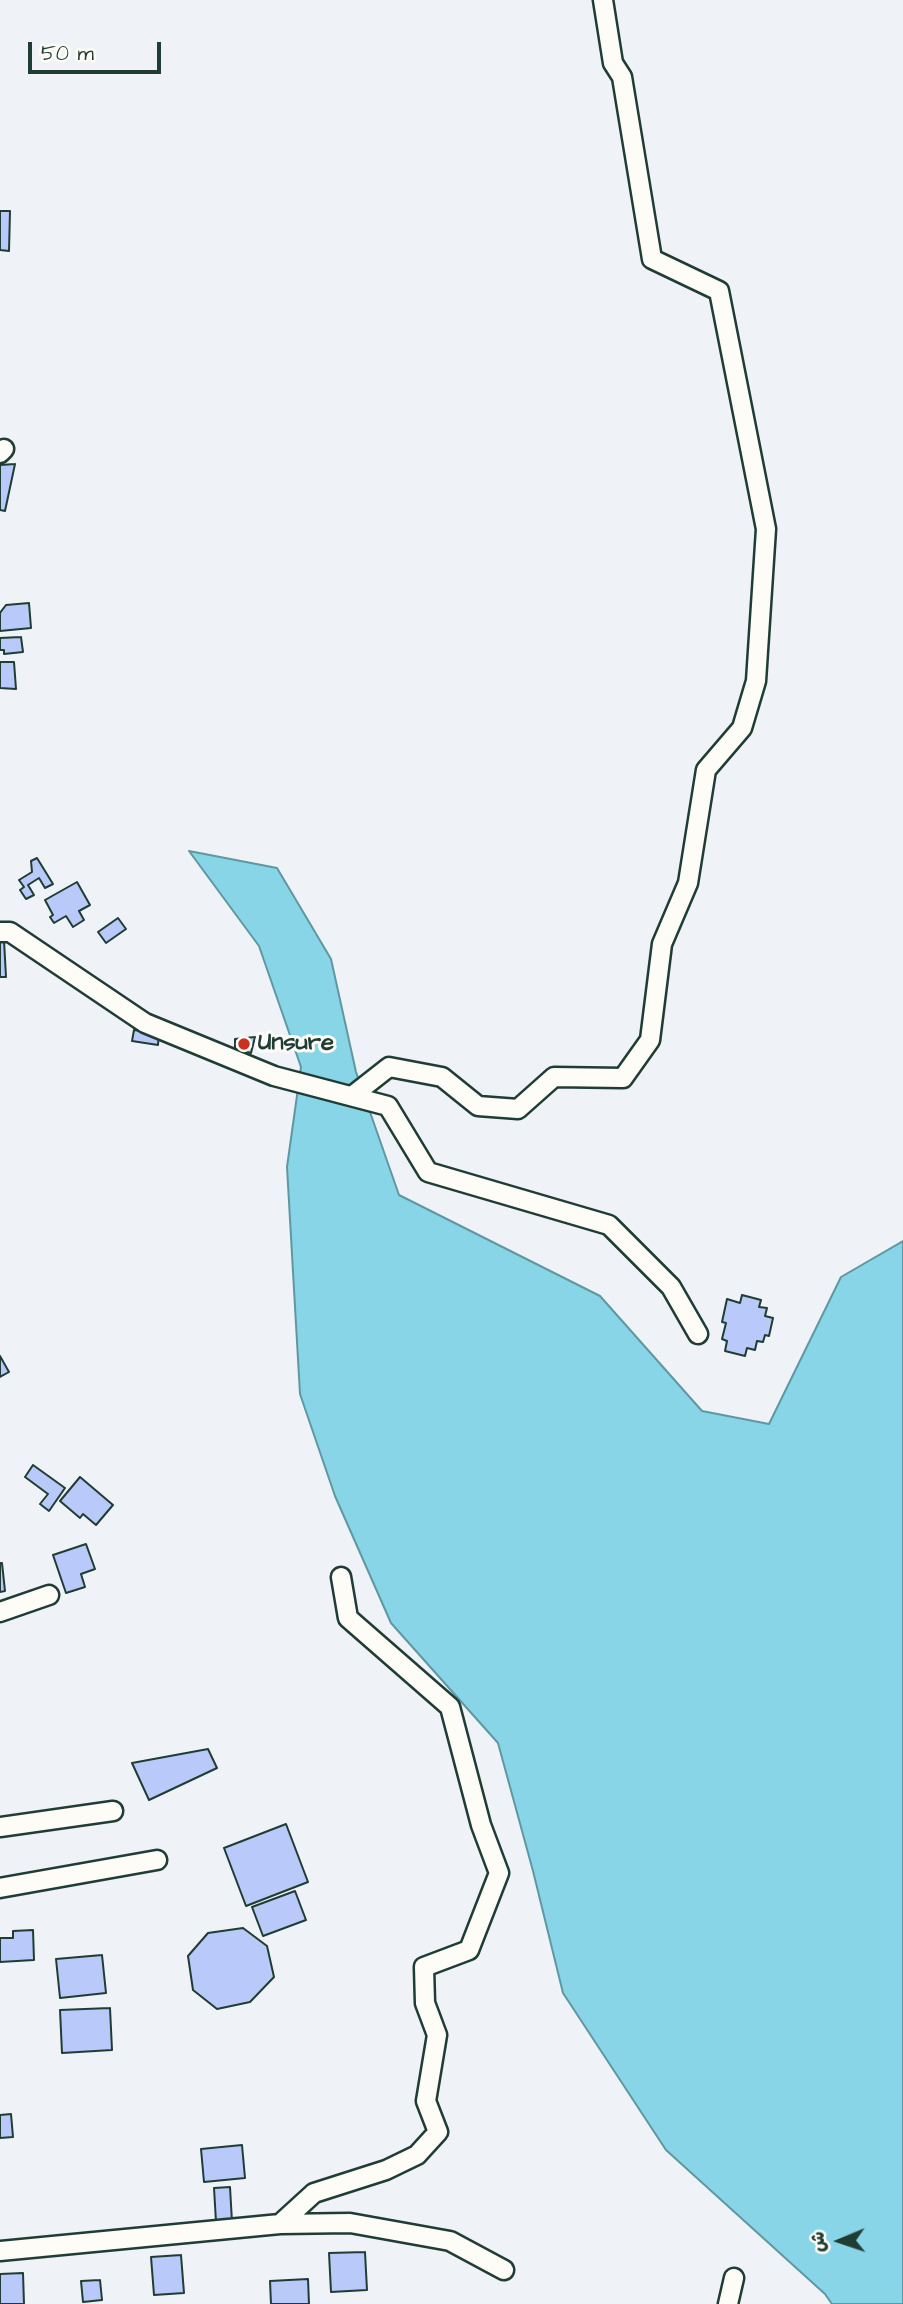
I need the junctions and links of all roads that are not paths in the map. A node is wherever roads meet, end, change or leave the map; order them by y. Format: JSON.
{"nodes":[{"id":1,"x":603,"y":0,"type":"edge"},
{"id":2,"x":0,"y":932,"type":"edge"},
{"id":3,"x":352,"y":1096,"type":"junction"},
{"id":4,"x":698,"y":1334,"type":"dead end"},
{"id":5,"x":341,"y":1577,"type":"dead end"},
{"id":6,"x":49,"y":1595,"type":"dead end"},
{"id":7,"x":0,"y":1612,"type":"edge"},
{"id":8,"x":113,"y":1811,"type":"dead end"},
{"id":9,"x":0,"y":1828,"type":"edge"},
{"id":10,"x":157,"y":1860,"type":"dead end"},
{"id":11,"x":0,"y":1888,"type":"edge"},
{"id":12,"x":280,"y":2224,"type":"junction"},
{"id":13,"x":0,"y":2251,"type":"edge"},
{"id":14,"x":504,"y":2270,"type":"dead end"},
{"id":15,"x":734,"y":2278,"type":"dead end"},
{"id":16,"x":728,"y":2304,"type":"edge"}],
"edges":[{"from":1,"to":3,"type":"street"},
{"from":2,"to":3,"type":"street"},
{"from":3,"to":4,"type":"street"},
{"from":5,"to":12,"type":"street"},
{"from":6,"to":7,"type":"street"},
{"from":8,"to":9,"type":"street"},
{"from":10,"to":11,"type":"street"},
{"from":12,"to":13,"type":"street"},
{"from":12,"to":14,"type":"street"},
{"from":15,"to":16,"type":"street"}]}
